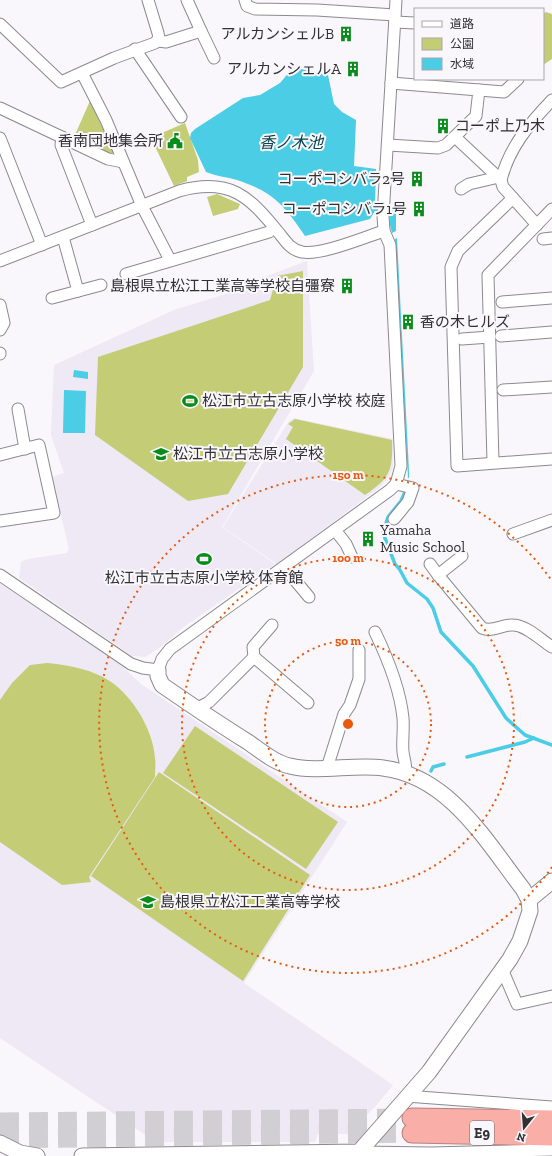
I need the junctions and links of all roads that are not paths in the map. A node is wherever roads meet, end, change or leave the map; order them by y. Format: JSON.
{"nodes":[{"id":1,"x":148,"y":0,"type":"edge"},
{"id":2,"x":186,"y":0,"type":"edge"},
{"id":3,"x":245,"y":0,"type":"edge"},
{"id":4,"x":396,"y":0,"type":"edge"},
{"id":5,"x":282,"y":4,"type":"edge"},
{"id":6,"x":317,"y":5,"type":"edge"},
{"id":7,"x":395,"y":18,"type":"junction"},
{"id":8,"x":414,"y":23,"type":"edge"},
{"id":9,"x":0,"y":24,"type":"edge"},
{"id":10,"x":201,"y":31,"type":"junction"},
{"id":11,"x":158,"y":41,"type":"junction"},
{"id":12,"x":135,"y":49,"type":"junction"},
{"id":13,"x":214,"y":58,"type":"dead end"},
{"id":14,"x":82,"y":73,"type":"junction"},
{"id":15,"x":517,"y":80,"type":"edge"},
{"id":16,"x":390,"y":83,"type":"junction"},
{"id":17,"x":479,"y":90,"type":"junction"},
{"id":18,"x":552,"y":100,"type":"edge"},
{"id":19,"x":0,"y":108,"type":"edge"},
{"id":20,"x":181,"y":117,"type":"dead end"},
{"id":21,"x":62,"y":137,"type":"junction"},
{"id":22,"x":455,"y":137,"type":"junction"},
{"id":23,"x":0,"y":138,"type":"edge"},
{"id":24,"x":388,"y":145,"type":"junction"},
{"id":25,"x":123,"y":162,"type":"junction"},
{"id":26,"x":500,"y":179,"type":"junction"},
{"id":27,"x":461,"y":189,"type":"dead end"},
{"id":28,"x":513,"y":198,"type":"junction"},
{"id":29,"x":142,"y":206,"type":"junction"},
{"id":30,"x":552,"y":209,"type":"edge"},
{"id":31,"x":92,"y":225,"type":"junction"},
{"id":32,"x":537,"y":225,"type":"junction"},
{"id":33,"x":384,"y":231,"type":"junction"},
{"id":34,"x":269,"y":232,"type":"dead end"},
{"id":35,"x":63,"y":237,"type":"junction"},
{"id":36,"x":42,"y":244,"type":"junction"},
{"id":37,"x":170,"y":260,"type":"junction"},
{"id":38,"x":0,"y":261,"type":"edge"},
{"id":39,"x":126,"y":274,"type":"dead end"},
{"id":40,"x":101,"y":285,"type":"dead end"},
{"id":41,"x":78,"y":291,"type":"junction"},
{"id":42,"x":52,"y":298,"type":"dead end"},
{"id":43,"x":552,"y":298,"type":"edge"},
{"id":44,"x":502,"y":302,"type":"dead end"},
{"id":45,"x":0,"y":305,"type":"edge"},
{"id":46,"x":0,"y":330,"type":"edge"},
{"id":47,"x":552,"y":332,"type":"edge"},
{"id":48,"x":496,"y":337,"type":"junction"},
{"id":49,"x":462,"y":339,"type":"dead end"},
{"id":50,"x":552,"y":387,"type":"edge"},
{"id":51,"x":503,"y":390,"type":"dead end"},
{"id":52,"x":18,"y":410,"type":"dead end"},
{"id":53,"x":25,"y":449,"type":"junction"},
{"id":54,"x":0,"y":456,"type":"edge"},
{"id":55,"x":552,"y":458,"type":"edge"},
{"id":56,"x":493,"y":462,"type":"junction"},
{"id":57,"x":396,"y":484,"type":"junction"},
{"id":58,"x":394,"y":519,"type":"dead end"},
{"id":59,"x":552,"y":520,"type":"edge"},
{"id":60,"x":0,"y":521,"type":"edge"},
{"id":61,"x":335,"y":530,"type":"junction"},
{"id":62,"x":513,"y":534,"type":"dead end"},
{"id":63,"x":462,"y":556,"type":"dead end"},
{"id":64,"x":352,"y":557,"type":"dead end"},
{"id":65,"x":430,"y":564,"type":"dead end"},
{"id":66,"x":284,"y":567,"type":"junction"},
{"id":67,"x":0,"y":575,"type":"edge"},
{"id":68,"x":438,"y":575,"type":"junction"},
{"id":69,"x":309,"y":597,"type":"dead end"},
{"id":70,"x":272,"y":625,"type":"dead end"},
{"id":71,"x":375,"y":632,"type":"dead end"},
{"id":72,"x":552,"y":647,"type":"edge"},
{"id":73,"x":359,"y":650,"type":"dead end"},
{"id":74,"x":254,"y":657,"type":"junction"},
{"id":75,"x":158,"y":670,"type":"junction"},
{"id":76,"x":308,"y":703,"type":"dead end"},
{"id":77,"x":196,"y":709,"type":"junction"},
{"id":78,"x":327,"y":768,"type":"junction"},
{"id":79,"x":405,"y":773,"type":"junction"},
{"id":80,"x":552,"y":881,"type":"edge"},
{"id":81,"x":529,"y":900,"type":"junction"},
{"id":82,"x":502,"y":969,"type":"junction"},
{"id":83,"x":552,"y":996,"type":"edge"},
{"id":84,"x":406,"y":1096,"type":"junction"},
{"id":85,"x":552,"y":1106,"type":"edge"},
{"id":86,"x":552,"y":1120,"type":"edge"},
{"id":87,"x":552,"y":1136,"type":"edge"},
{"id":88,"x":0,"y":1143,"type":"edge"},
{"id":89,"x":552,"y":1150,"type":"edge"},
{"id":90,"x":358,"y":1154,"type":"edge"},
{"id":91,"x":37,"y":1156,"type":"edge"},
{"id":92,"x":82,"y":1156,"type":"edge"}],
"edges":[{"from":1,"to":11,"type":"street"},
{"from":2,"to":10,"type":"street"},
{"from":3,"to":5,"type":"street"},
{"from":4,"to":7,"type":"street"},
{"from":5,"to":6,"type":"street"},
{"from":6,"to":7,"type":"street"},
{"from":7,"to":8,"type":"street"},
{"from":7,"to":16,"type":"street"},
{"from":9,"to":14,"type":"street"},
{"from":10,"to":11,"type":"street"},
{"from":10,"to":13,"type":"street"},
{"from":11,"to":12,"type":"street"},
{"from":12,"to":14,"type":"street"},
{"from":12,"to":20,"type":"street"},
{"from":14,"to":25,"type":"street"},
{"from":15,"to":17,"type":"street"},
{"from":16,"to":17,"type":"street"},
{"from":16,"to":24,"type":"street"},
{"from":17,"to":22,"type":"street"},
{"from":18,"to":26,"type":"street"},
{"from":19,"to":21,"type":"street"},
{"from":21,"to":25,"type":"street"},
{"from":21,"to":31,"type":"street"},
{"from":22,"to":24,"type":"street"},
{"from":22,"to":26,"type":"street"},
{"from":23,"to":36,"type":"street"},
{"from":24,"to":33,"type":"street"},
{"from":25,"to":29,"type":"street"},
{"from":26,"to":27,"type":"street"},
{"from":26,"to":28,"type":"street"},
{"from":28,"to":32,"type":"street"},
{"from":28,"to":56,"type":"street"},
{"from":29,"to":31,"type":"street"},
{"from":29,"to":33,"type":"street"},
{"from":29,"to":37,"type":"street"},
{"from":30,"to":32,"type":"street"},
{"from":31,"to":35,"type":"street"},
{"from":32,"to":48,"type":"street"},
{"from":33,"to":57,"type":"street"},
{"from":34,"to":37,"type":"street"},
{"from":35,"to":36,"type":"street"},
{"from":35,"to":41,"type":"street"},
{"from":36,"to":38,"type":"street"},
{"from":37,"to":39,"type":"street"},
{"from":40,"to":41,"type":"street"},
{"from":41,"to":42,"type":"street"},
{"from":43,"to":44,"type":"street"},
{"from":45,"to":46,"type":"street"},
{"from":47,"to":48,"type":"street"},
{"from":48,"to":49,"type":"street"},
{"from":48,"to":56,"type":"street"},
{"from":50,"to":51,"type":"street"},
{"from":52,"to":53,"type":"street"},
{"from":53,"to":54,"type":"street"},
{"from":53,"to":60,"type":"street"},
{"from":55,"to":56,"type":"street"},
{"from":57,"to":58,"type":"street"},
{"from":57,"to":61,"type":"street"},
{"from":59,"to":62,"type":"street"},
{"from":61,"to":64,"type":"street"},
{"from":61,"to":66,"type":"street"},
{"from":63,"to":68,"type":"street"},
{"from":65,"to":68,"type":"street"},
{"from":66,"to":69,"type":"street"},
{"from":66,"to":75,"type":"street"},
{"from":67,"to":75,"type":"street"},
{"from":68,"to":72,"type":"street"},
{"from":70,"to":74,"type":"street"},
{"from":71,"to":79,"type":"street"},
{"from":73,"to":78,"type":"street"},
{"from":74,"to":76,"type":"street"},
{"from":74,"to":77,"type":"street"},
{"from":75,"to":77,"type":"street"},
{"from":77,"to":78,"type":"street"},
{"from":78,"to":79,"type":"street"},
{"from":79,"to":81,"type":"street"},
{"from":80,"to":81,"type":"street"},
{"from":81,"to":82,"type":"street"},
{"from":82,"to":83,"type":"street"},
{"from":82,"to":84,"type":"street"},
{"from":84,"to":85,"type":"street"},
{"from":84,"to":90,"type":"street"},
{"from":86,"to":87,"type":"highway","number":"E9"},
{"from":88,"to":91,"type":"street"},
{"from":89,"to":90,"type":"street"},
{"from":90,"to":92,"type":"street"}]}
